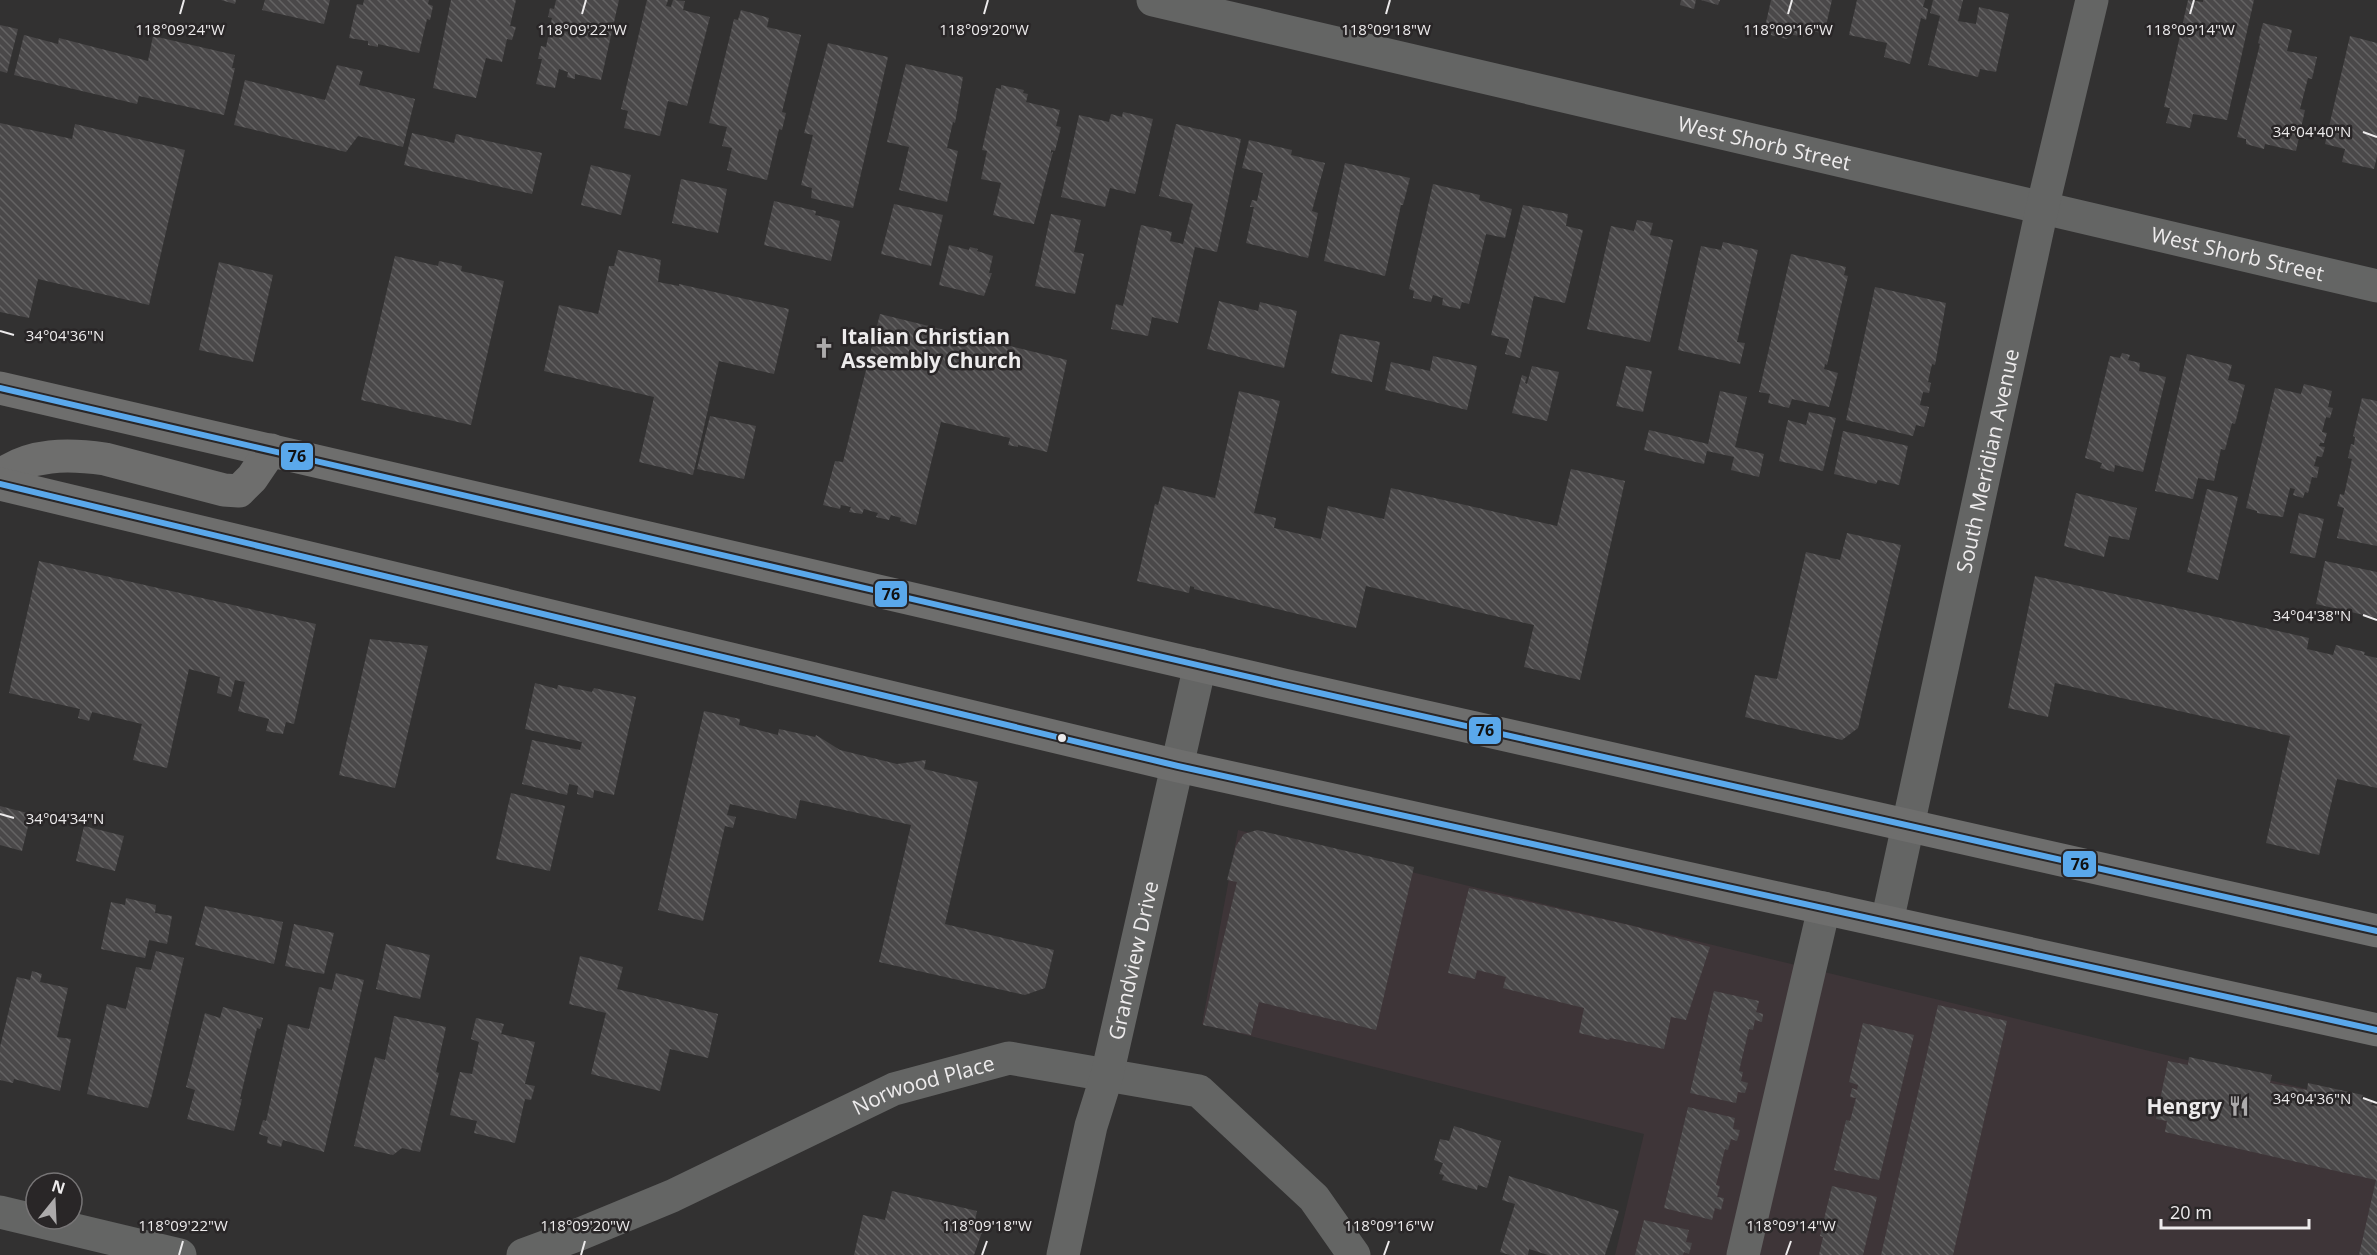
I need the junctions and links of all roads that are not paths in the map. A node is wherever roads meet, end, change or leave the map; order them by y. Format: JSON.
{"nodes":[{"id":1,"x":1153,"y":0,"type":"edge"},
{"id":2,"x":2092,"y":0,"type":"edge"},
{"id":3,"x":2042,"y":209,"type":"junction"},
{"id":4,"x":2377,"y":286,"type":"edge"},
{"id":5,"x":0,"y":388,"type":"edge"},
{"id":6,"x":271,"y":450,"type":"junction"},
{"id":7,"x":0,"y":476,"type":"edge"},
{"id":8,"x":0,"y":484,"type":"edge"},
{"id":9,"x":1200,"y":666,"type":"junction"},
{"id":10,"x":1178,"y":766,"type":"junction"},
{"id":11,"x":1906,"y":825,"type":"junction"},
{"id":12,"x":1824,"y":908,"type":"junction"},
{"id":13,"x":1887,"y":922,"type":"junction"},
{"id":14,"x":2377,"y":931,"type":"edge"},
{"id":15,"x":2377,"y":1030,"type":"edge"},
{"id":16,"x":1107,"y":1075,"type":"junction"},
{"id":17,"x":0,"y":1212,"type":"edge"},
{"id":18,"x":180,"y":1255,"type":"edge"},
{"id":19,"x":523,"y":1255,"type":"edge"},
{"id":20,"x":1063,"y":1255,"type":"edge"},
{"id":21,"x":1354,"y":1255,"type":"edge"},
{"id":22,"x":1743,"y":1255,"type":"edge"}],
"edges":[{"from":1,"to":3,"type":"street","name":"West Shorb Street"},
{"from":2,"to":3,"type":"street","name":"South Meridian Avenue"},
{"from":3,"to":4,"type":"street","name":"West Shorb Street"},
{"from":3,"to":11,"type":"street","name":"South Meridian Avenue"},
{"from":5,"to":6,"type":"main road"},
{"from":6,"to":7,"type":"main road"},
{"from":6,"to":9,"type":"main road"},
{"from":8,"to":10,"type":"main road"},
{"from":9,"to":10,"type":"street","name":"Grandview Drive"},
{"from":9,"to":11,"type":"main road"},
{"from":10,"to":12,"type":"main road"},
{"from":10,"to":16,"type":"street","name":"Grandview Drive"},
{"from":11,"to":13,"type":"street","name":"South Meridian Avenue"},
{"from":11,"to":14,"type":"main road"},
{"from":12,"to":13,"type":"main road"},
{"from":12,"to":22,"type":"street"},
{"from":13,"to":15,"type":"main road"},
{"from":16,"to":19,"type":"street","name":"Norwood Place"},
{"from":16,"to":20,"type":"street","name":"Grandview Drive"},
{"from":16,"to":21,"type":"street","name":"Norwood Place"},
{"from":17,"to":18,"type":"street"}]}
